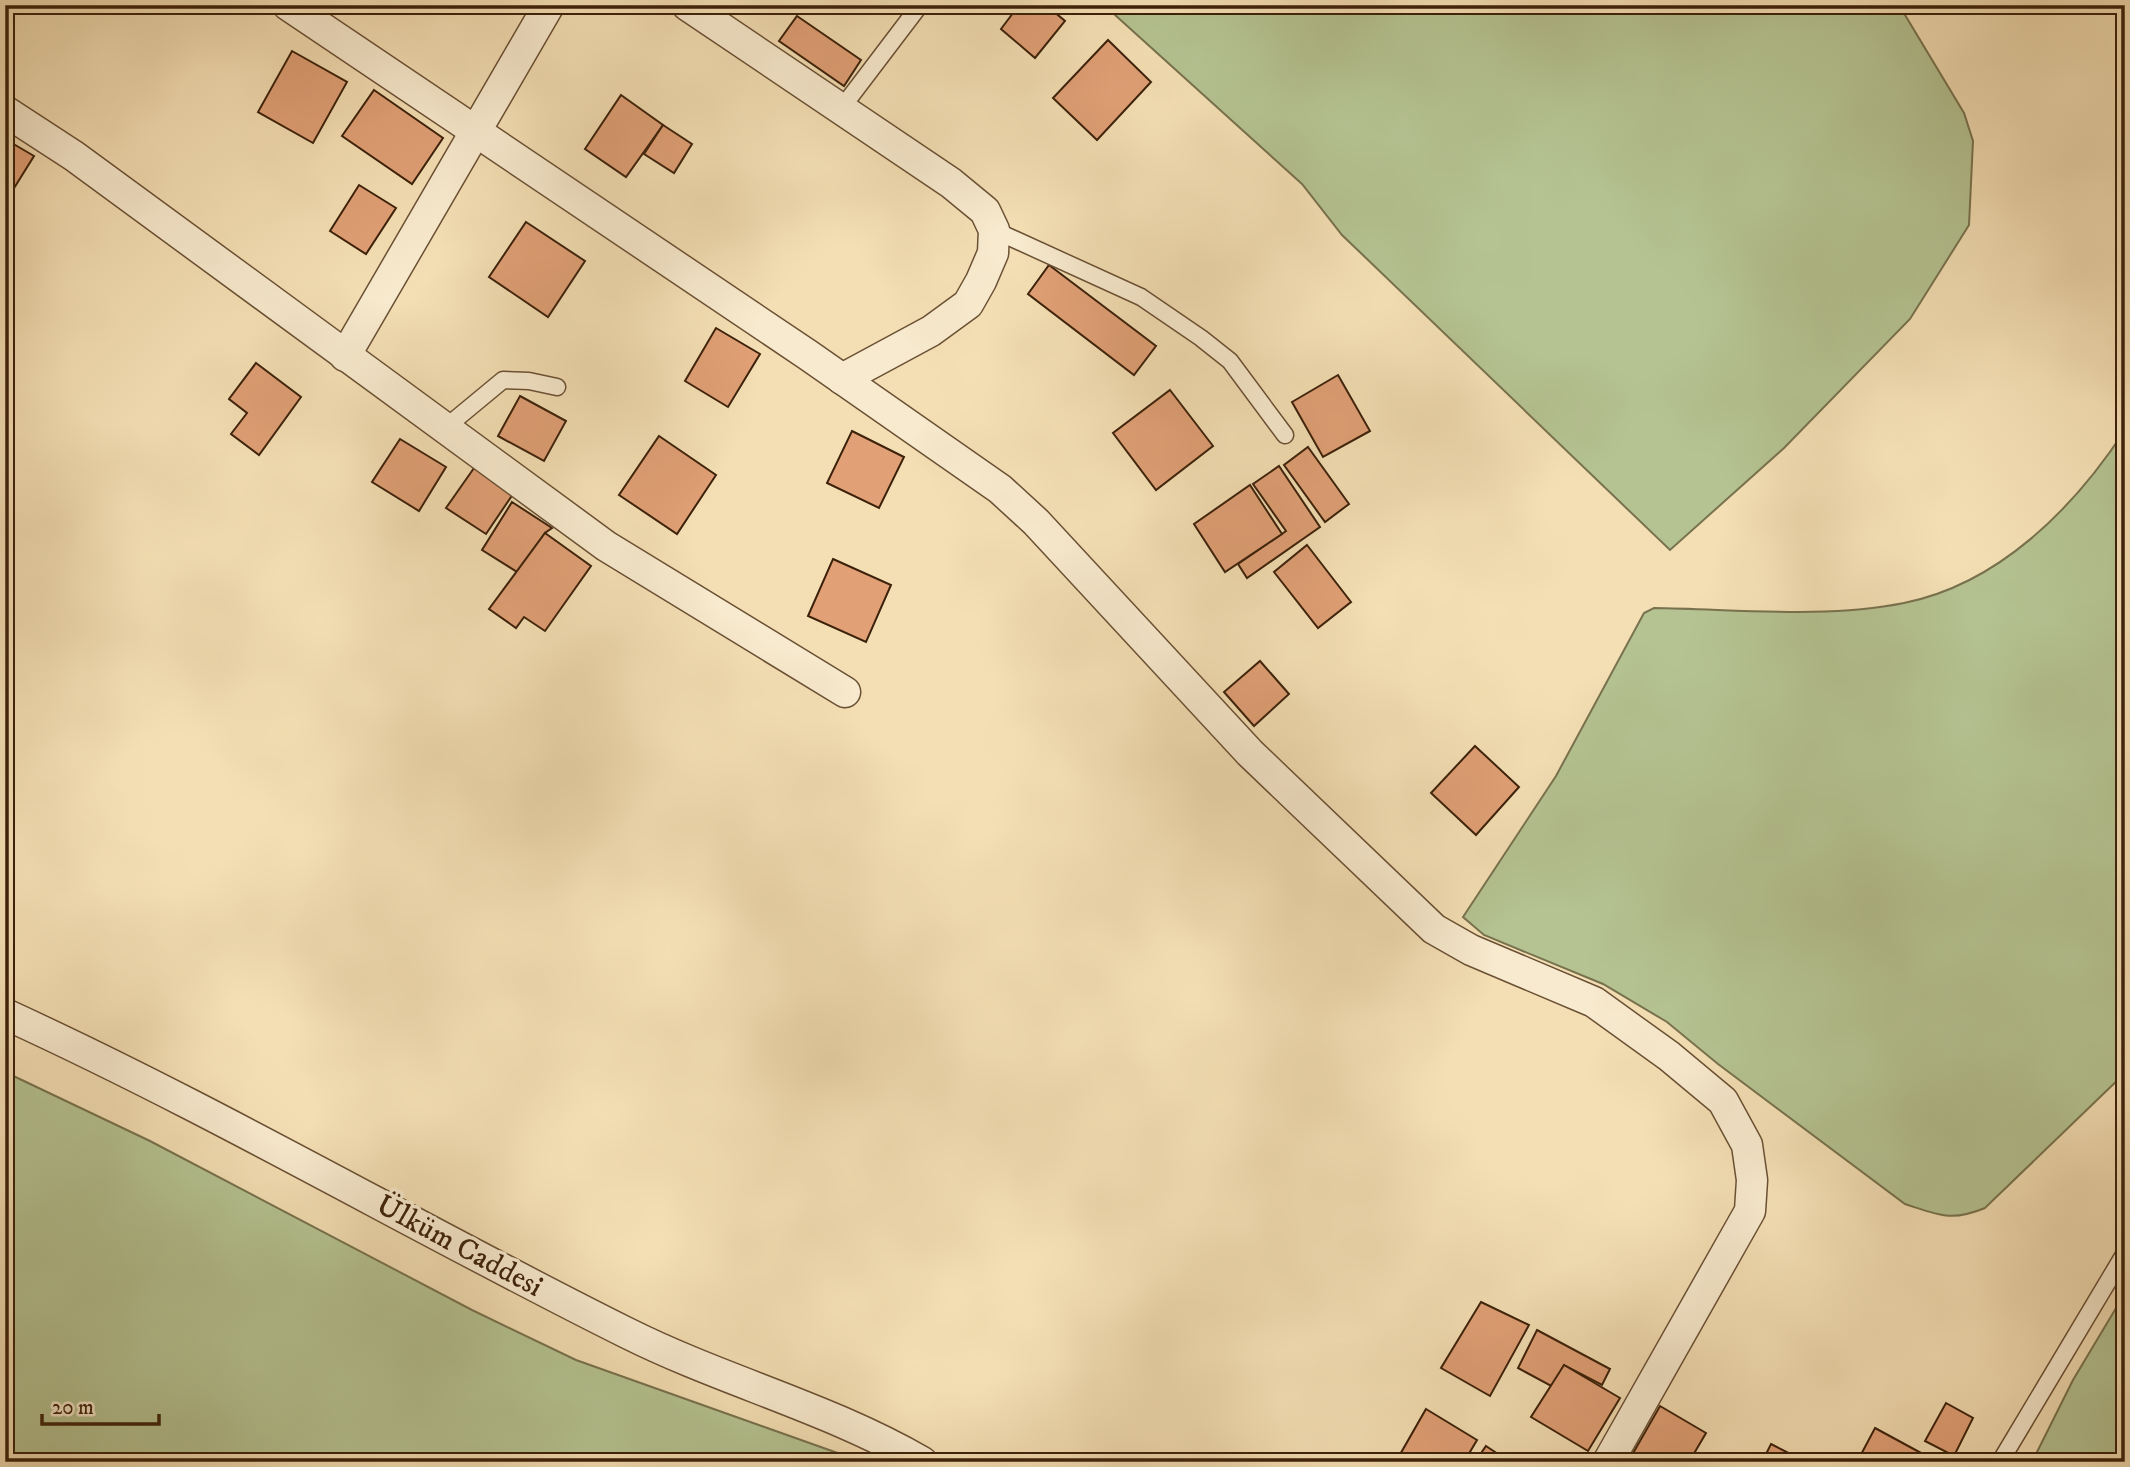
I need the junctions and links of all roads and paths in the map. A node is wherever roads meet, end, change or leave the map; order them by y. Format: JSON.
{"nodes":[{"id":1,"x":288,"y":5,"type":"edge"},
{"id":2,"x":549,"y":5,"type":"edge"},
{"id":3,"x":687,"y":5,"type":"edge"},
{"id":4,"x":920,"y":5,"type":"edge"},
{"id":5,"x":841,"y":109,"type":"junction"},
{"id":6,"x":5,"y":111,"type":"edge"},
{"id":7,"x":476,"y":134,"type":"junction"},
{"id":8,"x":994,"y":230,"type":"junction"},
{"id":9,"x":345,"y":356,"type":"junction"},
{"id":10,"x":842,"y":379,"type":"junction"},
{"id":11,"x":557,"y":387,"type":"dead end"},
{"id":12,"x":445,"y":428,"type":"junction"},
{"id":13,"x":1285,"y":435,"type":"dead end"},
{"id":14,"x":845,"y":692,"type":"dead end"},
{"id":15,"x":5,"y":1014,"type":"edge"},
{"id":16,"x":2125,"y":1252,"type":"edge"},
{"id":17,"x":922,"y":1462,"type":"edge"},
{"id":18,"x":1608,"y":1462,"type":"edge"},
{"id":19,"x":2000,"y":1462,"type":"edge"}],
"edges":[{"from":1,"to":7,"type":"street"},
{"from":2,"to":7,"type":"street"},
{"from":3,"to":5,"type":"street"},
{"from":4,"to":5,"type":"lane"},
{"from":5,"to":8,"type":"street"},
{"from":6,"to":9,"type":"street"},
{"from":7,"to":9,"type":"street"},
{"from":7,"to":10,"type":"street"},
{"from":8,"to":10,"type":"street"},
{"from":8,"to":13,"type":"lane"},
{"from":9,"to":12,"type":"street"},
{"from":10,"to":18,"type":"street"},
{"from":11,"to":12,"type":"lane"},
{"from":12,"to":14,"type":"street"},
{"from":15,"to":17,"type":"street","name":"Ülküm Caddesi"},
{"from":16,"to":19,"type":"lane"}]}
